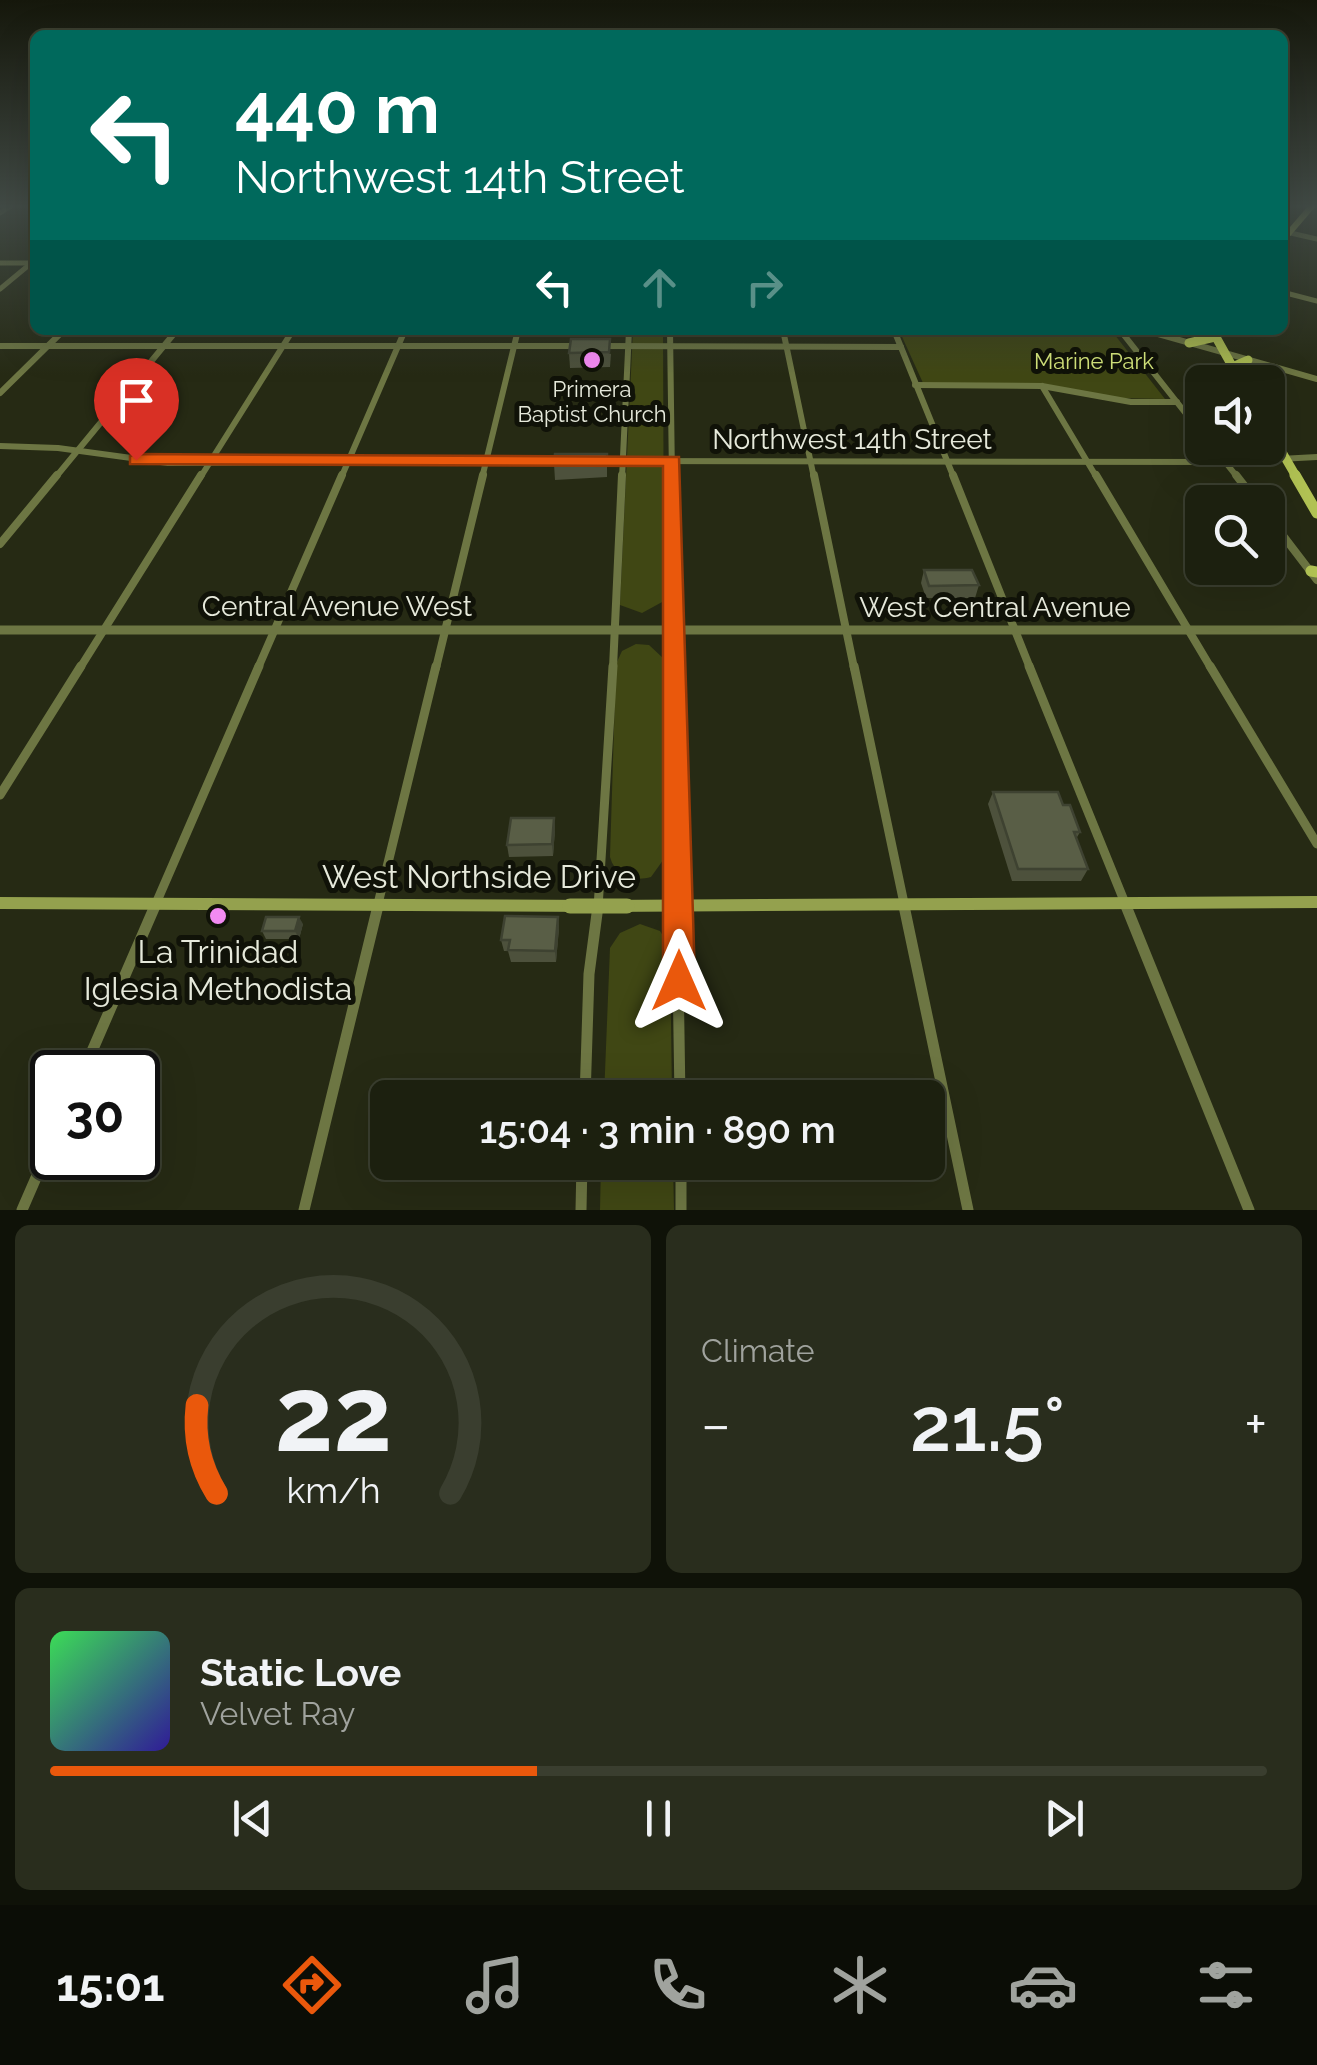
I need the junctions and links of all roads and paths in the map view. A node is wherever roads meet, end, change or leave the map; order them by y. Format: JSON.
{"nodes":[{"id":1,"x":30,"y":265,"type":"edge"},
{"id":2,"x":0,"y":289,"type":"edge"},
{"id":3,"x":1288,"y":294,"type":"edge"},
{"id":4,"x":1317,"y":301,"type":"edge"},
{"id":5,"x":59,"y":335,"type":"edge"},
{"id":6,"x":173,"y":335,"type":"edge"},
{"id":7,"x":290,"y":335,"type":"edge"},
{"id":8,"x":403,"y":335,"type":"edge"},
{"id":9,"x":517,"y":335,"type":"edge"},
{"id":10,"x":628,"y":335,"type":"edge"},
{"id":11,"x":670,"y":335,"type":"edge"},
{"id":12,"x":784,"y":335,"type":"edge"},
{"id":13,"x":896,"y":335,"type":"edge"},
{"id":14,"x":1124,"y":335,"type":"edge"},
{"id":15,"x":1161,"y":335,"type":"edge"},
{"id":16,"x":1214,"y":335,"type":"edge"},
{"id":17,"x":1215,"y":335,"type":"edge"},
{"id":18,"x":1189,"y":343,"type":"junction"},
{"id":19,"x":0,"y":346,"type":"edge"},
{"id":20,"x":48,"y":346,"type":"junction"},
{"id":21,"x":164,"y":346,"type":"junction"},
{"id":22,"x":283,"y":346,"type":"junction"},
{"id":23,"x":398,"y":346,"type":"junction"},
{"id":24,"x":515,"y":346,"type":"junction"},
{"id":25,"x":628,"y":346,"type":"junction"},
{"id":26,"x":670,"y":346,"type":"junction"},
{"id":27,"x":786,"y":346,"type":"junction"},
{"id":28,"x":901,"y":346,"type":"junction"},
{"id":29,"x":1223,"y":352,"type":"junction"},
{"id":30,"x":1248,"y":360,"type":"junction"},
{"id":31,"x":1231,"y":365,"type":"edge"},
{"id":32,"x":1237,"y":365,"type":"edge"},
{"id":33,"x":1317,"y":379,"type":"edge"},
{"id":34,"x":915,"y":385,"type":"junction"},
{"id":35,"x":1042,"y":386,"type":"junction"},
{"id":36,"x":0,"y":393,"type":"edge"},
{"id":37,"x":1178,"y":402,"type":"junction"},
{"id":38,"x":1185,"y":411,"type":"edge"},
{"id":39,"x":0,"y":446,"type":"edge"},
{"id":40,"x":76,"y":450,"type":"junction"},
{"id":41,"x":1317,"y":457,"type":"edge"},
{"id":42,"x":1285,"y":459,"type":"joint"},
{"id":43,"x":486,"y":461,"type":"junction"},
{"id":44,"x":570,"y":461,"type":"edge"},
{"id":45,"x":588,"y":461,"type":"edge"},
{"id":46,"x":622,"y":461,"type":"junction"},
{"id":47,"x":672,"y":461,"type":"junction"},
{"id":48,"x":808,"y":461,"type":"junction"},
{"id":49,"x":947,"y":461,"type":"junction"},
{"id":50,"x":348,"y":462,"type":"junction"},
{"id":51,"x":1087,"y":462,"type":"junction"},
{"id":52,"x":1185,"y":462,"type":"edge"},
{"id":53,"x":209,"y":463,"type":"junction"},
{"id":54,"x":1227,"y":465,"type":"edge"},
{"id":55,"x":1243,"y":485,"type":"edge"},
{"id":56,"x":1317,"y":513,"type":"edge"},
{"id":57,"x":1285,"y":537,"type":"edge"},
{"id":58,"x":0,"y":544,"type":"edge"},
{"id":59,"x":1315,"y":574,"type":"edge"},
{"id":60,"x":276,"y":628,"type":"junction"},
{"id":61,"x":447,"y":628,"type":"junction"},
{"id":62,"x":674,"y":628,"type":"junction"},
{"id":63,"x":614,"y":629,"type":"junction"},
{"id":64,"x":845,"y":629,"type":"junction"},
{"id":65,"x":1014,"y":629,"type":"junction"},
{"id":66,"x":1188,"y":629,"type":"junction"},
{"id":67,"x":0,"y":630,"type":"edge"},
{"id":68,"x":1317,"y":630,"type":"edge"},
{"id":69,"x":105,"y":631,"type":"junction"},
{"id":70,"x":0,"y":795,"type":"edge"},
{"id":71,"x":1317,"y":844,"type":"edge"},
{"id":72,"x":0,"y":902,"type":"edge"},
{"id":73,"x":158,"y":902,"type":"junction"},
{"id":74,"x":380,"y":902,"type":"junction"},
{"id":75,"x":1124,"y":902,"type":"junction"},
{"id":76,"x":1317,"y":902,"type":"edge"},
{"id":77,"x":901,"y":903,"type":"junction"},
{"id":78,"x":678,"y":904,"type":"junction"},
{"id":79,"x":600,"y":906,"type":"junction"},
{"id":80,"x":93,"y":1050,"type":"edge"},
{"id":81,"x":585,"y":1080,"type":"edge"},
{"id":82,"x":680,"y":1080,"type":"edge"},
{"id":83,"x":35,"y":1180,"type":"edge"},
{"id":84,"x":582,"y":1180,"type":"edge"},
{"id":85,"x":681,"y":1180,"type":"edge"},
{"id":86,"x":22,"y":1210,"type":"edge"},
{"id":87,"x":304,"y":1210,"type":"edge"},
{"id":88,"x":581,"y":1210,"type":"edge"},
{"id":89,"x":681,"y":1210,"type":"edge"},
{"id":90,"x":968,"y":1210,"type":"edge"},
{"id":91,"x":1248,"y":1210,"type":"edge"}],
"edges":[{"from":1,"to":2,"type":"street"},
{"from":3,"to":4,"type":"street"},
{"from":5,"to":20,"type":"street"},
{"from":6,"to":21,"type":"street"},
{"from":7,"to":22,"type":"street"},
{"from":8,"to":23,"type":"street"},
{"from":9,"to":24,"type":"street"},
{"from":10,"to":25,"type":"street"},
{"from":11,"to":26,"type":"street"},
{"from":12,"to":27,"type":"street"},
{"from":13,"to":28,"type":"street"},
{"from":14,"to":37,"type":"street"},
{"from":15,"to":18,"type":"street"},
{"from":16,"to":18,"type":"main road"},
{"from":17,"to":29,"type":"main road"},
{"from":18,"to":29,"type":"street"},
{"from":19,"to":20,"type":"street"},
{"from":20,"to":21,"type":"street"},
{"from":20,"to":36,"type":"street"},
{"from":21,"to":22,"type":"street"},
{"from":21,"to":40,"type":"street"},
{"from":22,"to":23,"type":"street"},
{"from":22,"to":53,"type":"street"},
{"from":23,"to":24,"type":"street"},
{"from":23,"to":50,"type":"street"},
{"from":24,"to":25,"type":"street"},
{"from":24,"to":43,"type":"street"},
{"from":25,"to":26,"type":"street"},
{"from":25,"to":46,"type":"street"},
{"from":26,"to":27,"type":"street"},
{"from":26,"to":47,"type":"street"},
{"from":27,"to":28,"type":"street"},
{"from":27,"to":48,"type":"street"},
{"from":28,"to":34,"type":"street"},
{"from":29,"to":30,"type":"street"},
{"from":29,"to":31,"type":"main road"},
{"from":30,"to":32,"type":"main road"},
{"from":30,"to":33,"type":"street"},
{"from":34,"to":35,"type":"street"},
{"from":34,"to":49,"type":"street"},
{"from":35,"to":37,"type":"street"},
{"from":35,"to":51,"type":"street"},
{"from":37,"to":38,"type":"street"},
{"from":39,"to":40,"type":"street"},
{"from":40,"to":53,"type":"street"},
{"from":40,"to":58,"type":"street"},
{"from":41,"to":42,"type":"street","name":"Northwest 14th Street"},
{"from":42,"to":56,"type":"main road"},
{"from":43,"to":44,"type":"street"},
{"from":43,"to":50,"type":"street"},
{"from":43,"to":61,"type":"street"},
{"from":45,"to":46,"type":"street","name":"Northwest 14th Street"},
{"from":46,"to":47,"type":"street","name":"Northwest 14th Street"},
{"from":46,"to":63,"type":"street"},
{"from":47,"to":48,"type":"street","name":"Northwest 14th Street"},
{"from":47,"to":62,"type":"street"},
{"from":48,"to":49,"type":"street","name":"Northwest 14th Street"},
{"from":48,"to":64,"type":"street"},
{"from":49,"to":51,"type":"street","name":"Northwest 14th Street"},
{"from":49,"to":65,"type":"street"},
{"from":50,"to":53,"type":"street"},
{"from":50,"to":60,"type":"street"},
{"from":51,"to":52,"type":"street","name":"Northwest 14th Street"},
{"from":51,"to":66,"type":"street"},
{"from":53,"to":69,"type":"street"},
{"from":54,"to":55,"type":"street"},
{"from":57,"to":59,"type":"street"},
{"from":60,"to":61,"type":"street","name":"Central Avenue West"},
{"from":60,"to":69,"type":"street","name":"Central Avenue West"},
{"from":60,"to":73,"type":"street"},
{"from":61,"to":63,"type":"street","name":"Central Avenue West"},
{"from":61,"to":74,"type":"street"},
{"from":62,"to":63,"type":"street","name":"Central Avenue West"},
{"from":62,"to":64,"type":"street","name":"West Central Avenue"},
{"from":62,"to":78,"type":"street"},
{"from":63,"to":79,"type":"street"},
{"from":64,"to":65,"type":"street","name":"West Central Avenue"},
{"from":64,"to":77,"type":"street"},
{"from":65,"to":66,"type":"street","name":"West Central Avenue"},
{"from":65,"to":75,"type":"street"},
{"from":66,"to":68,"type":"street","name":"West Central Avenue"},
{"from":66,"to":71,"type":"street"},
{"from":67,"to":69,"type":"street","name":"Central Avenue West"},
{"from":69,"to":70,"type":"street"},
{"from":72,"to":73,"type":"main road","name":"West Northside Drive"},
{"from":73,"to":74,"type":"main road","name":"West Northside Drive"},
{"from":73,"to":80,"type":"street"},
{"from":74,"to":79,"type":"main road","name":"West Northside Drive"},
{"from":74,"to":87,"type":"street"},
{"from":75,"to":76,"type":"main road","name":"West Northside Drive"},
{"from":75,"to":77,"type":"main road","name":"West Northside Drive"},
{"from":75,"to":91,"type":"street"},
{"from":77,"to":78,"type":"main road","name":"West Northside Drive"},
{"from":77,"to":90,"type":"street"},
{"from":78,"to":79,"type":"main road","name":"West Northside Drive"},
{"from":78,"to":82,"type":"street"},
{"from":79,"to":81,"type":"street"},
{"from":83,"to":86,"type":"street"},
{"from":84,"to":88,"type":"street"},
{"from":85,"to":89,"type":"street"}]}
